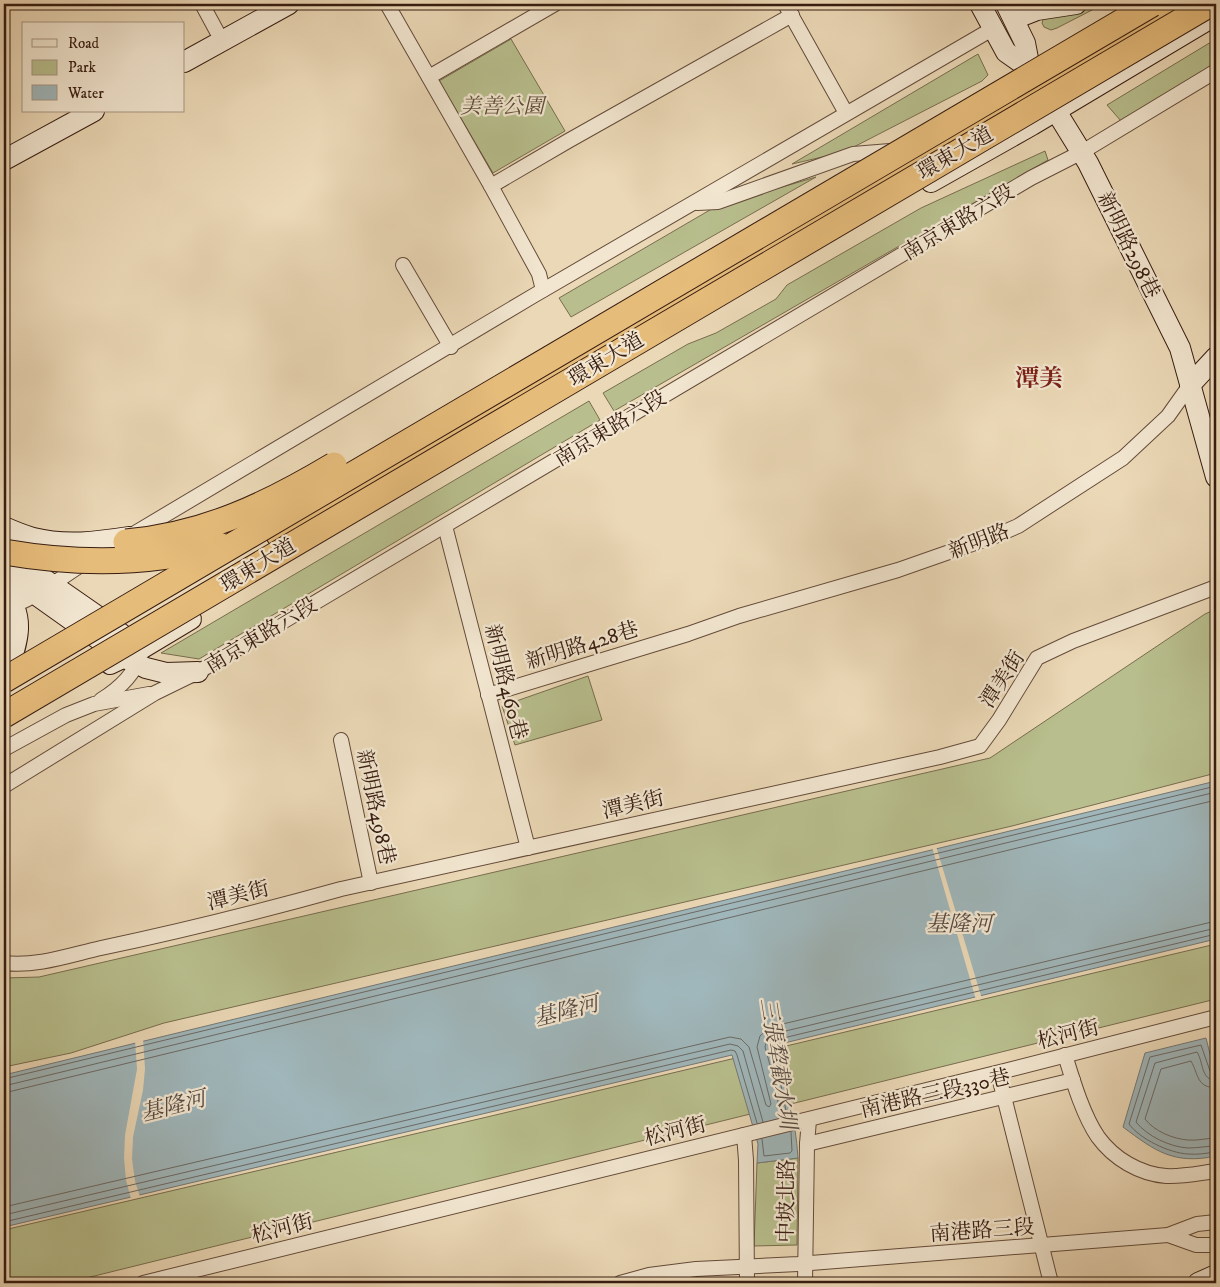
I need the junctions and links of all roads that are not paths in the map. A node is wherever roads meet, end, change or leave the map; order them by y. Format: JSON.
{"nodes":[{"id":1,"x":202,"y":4,"type":"edge"},
{"id":2,"x":289,"y":4,"type":"edge"},
{"id":3,"x":387,"y":4,"type":"edge"},
{"id":4,"x":555,"y":4,"type":"edge"},
{"id":5,"x":980,"y":4,"type":"edge"},
{"id":6,"x":1076,"y":4,"type":"edge"},
{"id":7,"x":1137,"y":4,"type":"edge"},
{"id":8,"x":1152,"y":4,"type":"edge"},
{"id":9,"x":1181,"y":4,"type":"edge"},
{"id":10,"x":1210,"y":4,"type":"edge"},
{"id":11,"x":789,"y":9,"type":"edge"},
{"id":12,"x":1010,"y":12,"type":"edge"},
{"id":13,"x":1216,"y":15,"type":"edge"},
{"id":14,"x":994,"y":28,"type":"junction"},
{"id":15,"x":222,"y":41,"type":"junction"},
{"id":16,"x":185,"y":61,"type":"edge"},
{"id":17,"x":1216,"y":71,"type":"edge"},
{"id":18,"x":428,"y":77,"type":"junction"},
{"id":19,"x":1035,"y":78,"type":"junction"},
{"id":20,"x":1056,"y":110,"type":"junction"},
{"id":21,"x":92,"y":112,"type":"edge"},
{"id":22,"x":846,"y":113,"type":"junction"},
{"id":23,"x":890,"y":151,"type":"junction"},
{"id":24,"x":1082,"y":152,"type":"junction"},
{"id":25,"x":4,"y":160,"type":"edge"},
{"id":26,"x":491,"y":186,"type":"junction"},
{"id":27,"x":692,"y":204,"type":"junction"},
{"id":28,"x":791,"y":250,"type":"junction"},
{"id":29,"x":403,"y":265,"type":"dead end"},
{"id":30,"x":543,"y":290,"type":"junction"},
{"id":31,"x":701,"y":317,"type":"junction"},
{"id":32,"x":597,"y":329,"type":"junction"},
{"id":33,"x":627,"y":331,"type":"junction"},
{"id":34,"x":451,"y":346,"type":"junction"},
{"id":35,"x":1216,"y":357,"type":"edge"},
{"id":36,"x":518,"y":369,"type":"junction"},
{"id":37,"x":1190,"y":385,"type":"junction"},
{"id":38,"x":500,"y":405,"type":"junction"},
{"id":39,"x":1216,"y":477,"type":"edge"},
{"id":40,"x":445,"y":526,"type":"junction"},
{"id":41,"x":4,"y":527,"type":"edge"},
{"id":42,"x":4,"y":536,"type":"edge"},
{"id":43,"x":129,"y":537,"type":"junction"},
{"id":44,"x":4,"y":552,"type":"edge"},
{"id":45,"x":4,"y":574,"type":"edge"},
{"id":46,"x":1216,"y":587,"type":"edge"},
{"id":47,"x":43,"y":589,"type":"junction"},
{"id":48,"x":6,"y":605,"type":"edge"},
{"id":49,"x":95,"y":625,"type":"junction"},
{"id":50,"x":688,"y":634,"type":"joint"},
{"id":51,"x":134,"y":657,"type":"junction"},
{"id":52,"x":198,"y":672,"type":"junction"},
{"id":53,"x":4,"y":684,"type":"edge"},
{"id":54,"x":155,"y":694,"type":"junction"},
{"id":55,"x":488,"y":695,"type":"junction"},
{"id":56,"x":94,"y":704,"type":"junction"},
{"id":57,"x":4,"y":715,"type":"edge"},
{"id":58,"x":341,"y":740,"type":"dead end"},
{"id":59,"x":4,"y":750,"type":"edge"},
{"id":60,"x":4,"y":786,"type":"edge"},
{"id":61,"x":528,"y":848,"type":"junction"},
{"id":62,"x":371,"y":883,"type":"junction"},
{"id":63,"x":4,"y":964,"type":"edge"},
{"id":64,"x":1216,"y":1017,"type":"edge"},
{"id":65,"x":1065,"y":1055,"type":"junction"},
{"id":66,"x":998,"y":1073,"type":"junction"},
{"id":67,"x":1073,"y":1080,"type":"junction"},
{"id":68,"x":1004,"y":1098,"type":"junction"},
{"id":69,"x":803,"y":1121,"type":"junction"},
{"id":70,"x":747,"y":1134,"type":"junction"},
{"id":71,"x":807,"y":1144,"type":"junction"},
{"id":72,"x":1216,"y":1171,"type":"edge"},
{"id":73,"x":1216,"y":1222,"type":"edge"},
{"id":74,"x":1168,"y":1235,"type":"junction"},
{"id":75,"x":1042,"y":1245,"type":"junction"},
{"id":76,"x":1216,"y":1245,"type":"edge"},
{"id":77,"x":802,"y":1264,"type":"junction"},
{"id":78,"x":750,"y":1267,"type":"junction"},
{"id":79,"x":1216,"y":1275,"type":"edge"},
{"id":80,"x":143,"y":1283,"type":"edge"},
{"id":81,"x":620,"y":1283,"type":"edge"},
{"id":82,"x":747,"y":1283,"type":"edge"},
{"id":83,"x":805,"y":1283,"type":"edge"},
{"id":84,"x":1052,"y":1283,"type":"edge"},
{"id":85,"x":1198,"y":1283,"type":"edge"}],
"edges":[{"from":1,"to":15,"type":"street"},
{"from":2,"to":15,"type":"main road"},
{"from":3,"to":18,"type":"street"},
{"from":4,"to":18,"type":"street"},
{"from":5,"to":14,"type":"main road"},
{"from":6,"to":12,"type":"main road"},
{"from":7,"to":19,"type":"main road"},
{"from":8,"to":32,"type":"highway","name":"環東大道","bridge":true},
{"from":9,"to":19,"type":"highway"},
{"from":10,"to":28,"type":"highway","name":"環東大道","bridge":true},
{"from":11,"to":22,"type":"street"},
{"from":11,"to":26,"type":"street"},
{"from":12,"to":19,"type":"main road"},
{"from":13,"to":20,"type":"main road"},
{"from":14,"to":19,"type":"main road"},
{"from":14,"to":22,"type":"street"},
{"from":15,"to":16,"type":"main road"},
{"from":17,"to":24,"type":"street","name":"南京東路六段"},
{"from":18,"to":26,"type":"street"},
{"from":19,"to":20,"type":"main road","name":"新明路298巷"},
{"from":19,"to":23,"type":"main road"},
{"from":19,"to":33,"type":"highway"},
{"from":20,"to":24,"type":"main road","name":"新明路298巷"},
{"from":20,"to":31,"type":"main road"},
{"from":21,"to":25,"type":"main road"},
{"from":22,"to":27,"type":"street"},
{"from":23,"to":27,"type":"street"},
{"from":23,"to":36,"type":"main road"},
{"from":24,"to":37,"type":"main road","name":"新明路298巷"},
{"from":24,"to":40,"type":"street","name":"南京東路六段"},
{"from":26,"to":30,"type":"street"},
{"from":27,"to":30,"type":"street"},
{"from":28,"to":44,"type":"highway","bridge":true},
{"from":28,"to":57,"type":"highway","name":"環東大道","bridge":true},
{"from":29,"to":34,"type":"street"},
{"from":30,"to":34,"type":"street"},
{"from":31,"to":33,"type":"highway"},
{"from":31,"to":51,"type":"main road"},
{"from":32,"to":42,"type":"highway","bridge":true},
{"from":32,"to":53,"type":"highway","name":"環東大道","bridge":true},
{"from":33,"to":38,"type":"highway"},
{"from":34,"to":43,"type":"street"},
{"from":35,"to":37,"type":"main road","name":"新明路"},
{"from":36,"to":38,"type":"highway"},
{"from":36,"to":49,"type":"main road"},
{"from":37,"to":39,"type":"main road","name":"新明路298巷"},
{"from":37,"to":50,"type":"street","name":"新明路"},
{"from":38,"to":53,"type":"highway"},
{"from":40,"to":52,"type":"street","name":"南京東路六段"},
{"from":40,"to":55,"type":"street","name":"新明路460巷"},
{"from":41,"to":43,"type":"main road"},
{"from":43,"to":47,"type":"street"},
{"from":44,"to":47,"type":"main road"},
{"from":45,"to":47,"type":"main road"},
{"from":46,"to":61,"type":"street","name":"潭美街"},
{"from":47,"to":48,"type":"street"},
{"from":47,"to":49,"type":"main road"},
{"from":48,"to":53,"type":"main road"},
{"from":49,"to":51,"type":"main road"},
{"from":49,"to":53,"type":"main road"},
{"from":50,"to":55,"type":"street","name":"新明路428巷"},
{"from":51,"to":52,"type":"main road"},
{"from":51,"to":56,"type":"street"},
{"from":51,"to":57,"type":"main road"},
{"from":52,"to":54,"type":"street","name":"南京東路六段"},
{"from":54,"to":56,"type":"street"},
{"from":54,"to":60,"type":"street","name":"南京東路六段"},
{"from":55,"to":61,"type":"street","name":"新明路460巷"},
{"from":56,"to":59,"type":"street"},
{"from":58,"to":62,"type":"street","name":"新明路498巷"},
{"from":61,"to":62,"type":"street","name":"潭美街"},
{"from":62,"to":63,"type":"street","name":"潭美街"},
{"from":64,"to":65,"type":"street","name":"松河街"},
{"from":65,"to":66,"type":"street","name":"松河街"},
{"from":65,"to":67,"type":"street"},
{"from":66,"to":68,"type":"street"},
{"from":66,"to":69,"type":"street","name":"松河街"},
{"from":67,"to":68,"type":"street","name":"南港路三段330巷"},
{"from":67,"to":72,"type":"street"},
{"from":68,"to":71,"type":"street","name":"南港路三段330巷"},
{"from":68,"to":75,"type":"street"},
{"from":69,"to":70,"type":"street","name":"松河街"},
{"from":69,"to":71,"type":"street","name":"中坡北路"},
{"from":70,"to":78,"type":"street","name":"中坡北路"},
{"from":70,"to":80,"type":"street","name":"松河街"},
{"from":71,"to":77,"type":"street","name":"中坡北路"},
{"from":73,"to":74,"type":"street","name":"南港路三段"},
{"from":74,"to":75,"type":"street","name":"南港路三段"},
{"from":74,"to":76,"type":"street","name":"南港路三段"},
{"from":75,"to":77,"type":"street","name":"南港路三段"},
{"from":75,"to":84,"type":"street"},
{"from":77,"to":78,"type":"street","name":"南港路三段"},
{"from":77,"to":83,"type":"street","name":"中坡北路"},
{"from":78,"to":81,"type":"street","name":"南港路三段"},
{"from":78,"to":82,"type":"street","name":"中坡北路"},
{"from":79,"to":85,"type":"main road"}]}
